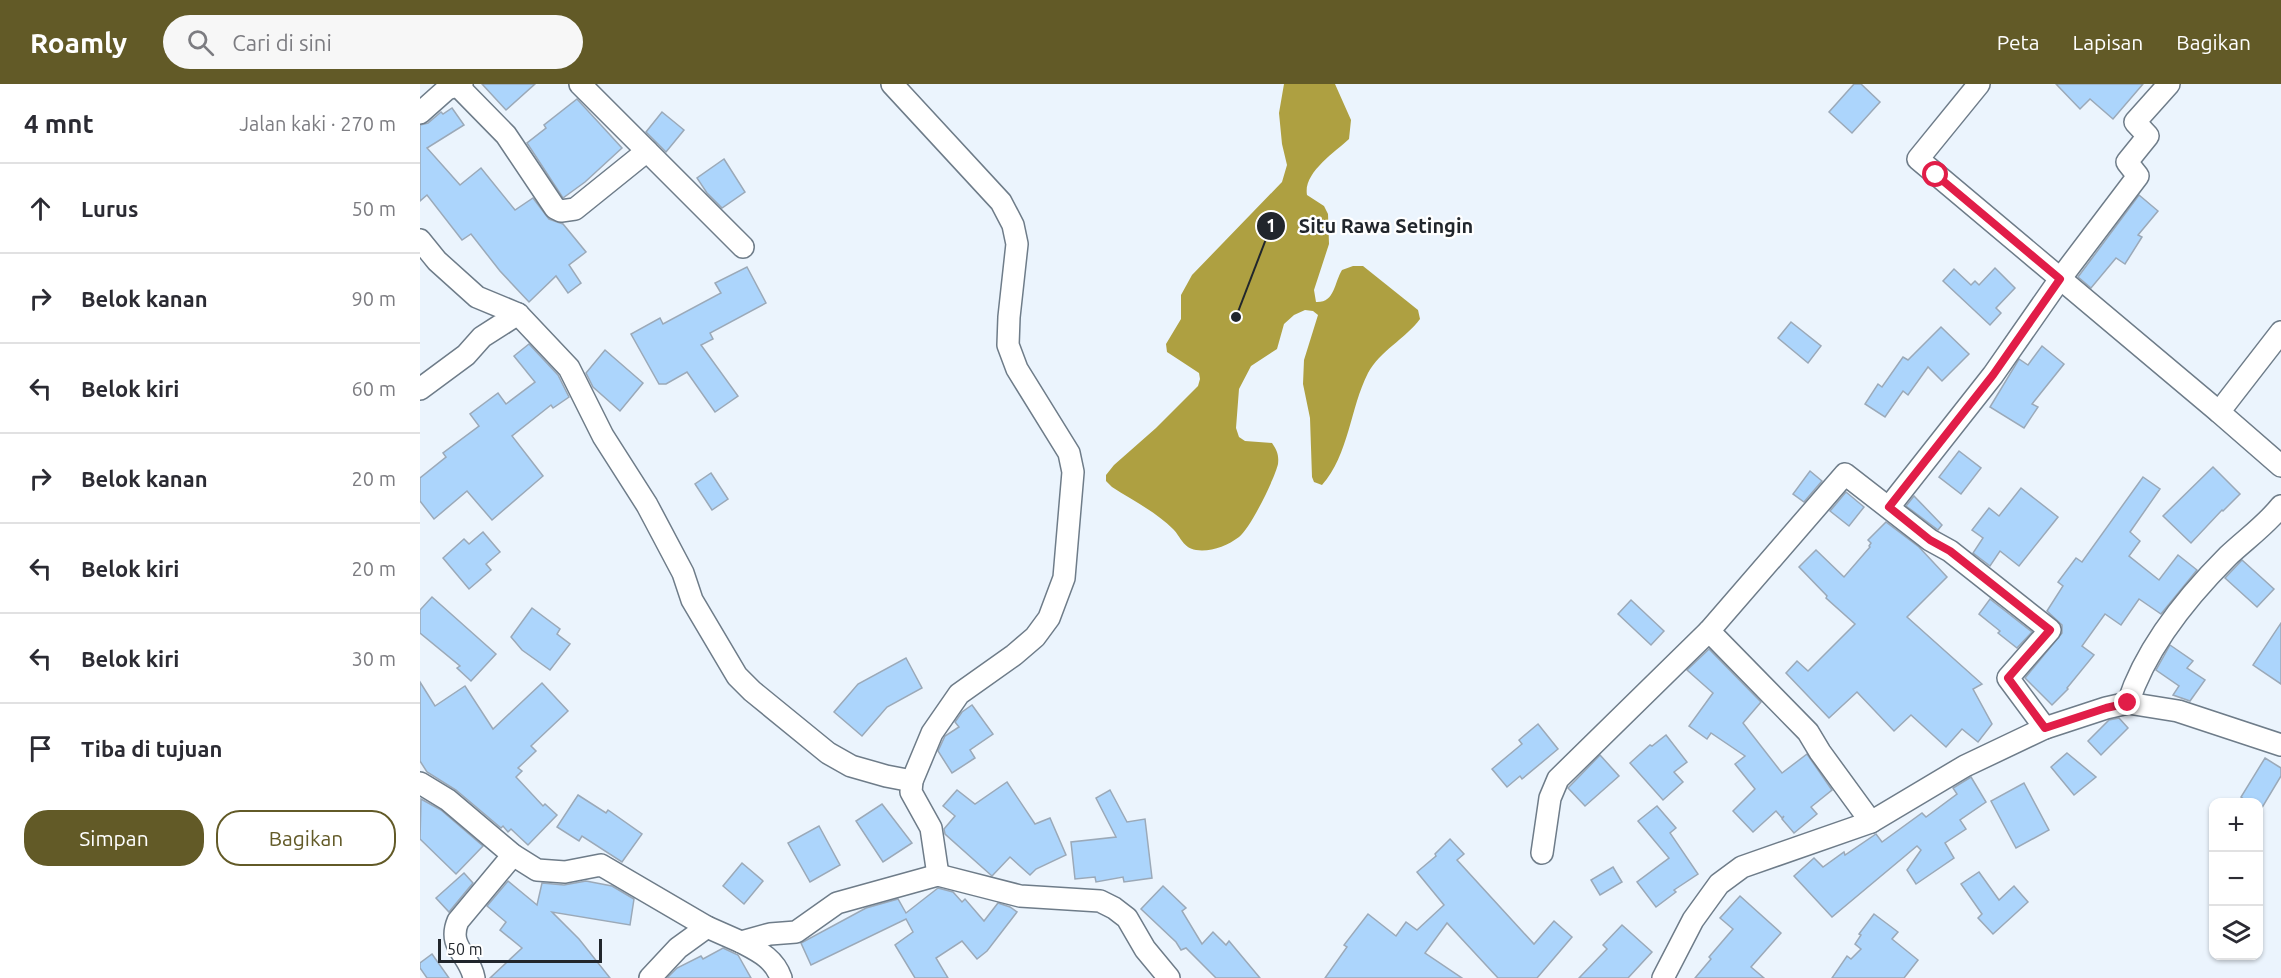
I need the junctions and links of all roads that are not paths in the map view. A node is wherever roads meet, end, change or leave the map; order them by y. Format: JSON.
{"nodes":[{"id":1,"x":459,"y":84,"type":"edge"},
{"id":2,"x":580,"y":84,"type":"edge"},
{"id":3,"x":892,"y":84,"type":"edge"},
{"id":4,"x":1979,"y":84,"type":"edge"},
{"id":5,"x":2169,"y":84,"type":"edge"},
{"id":6,"x":420,"y":113,"type":"edge"},
{"id":7,"x":647,"y":151,"type":"junction"},
{"id":8,"x":420,"y":240,"type":"edge"},
{"id":9,"x":743,"y":247,"type":"dead end"},
{"id":10,"x":2060,"y":279,"type":"junction"},
{"id":11,"x":518,"y":314,"type":"junction"},
{"id":12,"x":2281,"y":332,"type":"edge"},
{"id":13,"x":420,"y":389,"type":"edge"},
{"id":14,"x":2219,"y":412,"type":"junction"},
{"id":15,"x":2281,"y":466,"type":"edge"},
{"id":16,"x":2281,"y":506,"type":"edge"},
{"id":17,"x":1889,"y":507,"type":"junction"},
{"id":18,"x":1709,"y":631,"type":"junction"},
{"id":19,"x":2128,"y":703,"type":"junction"},
{"id":20,"x":2045,"y":728,"type":"junction"},
{"id":21,"x":2281,"y":745,"type":"edge"},
{"id":22,"x":912,"y":781,"type":"junction"},
{"id":23,"x":420,"y":783,"type":"edge"},
{"id":24,"x":1870,"y":822,"type":"junction"},
{"id":25,"x":1542,"y":853,"type":"dead end"},
{"id":26,"x":513,"y":855,"type":"junction"},
{"id":27,"x":938,"y":875,"type":"junction"},
{"id":28,"x":707,"y":927,"type":"junction"},
{"id":29,"x":741,"y":942,"type":"junction"},
{"id":30,"x":474,"y":978,"type":"edge"},
{"id":31,"x":650,"y":978,"type":"edge"},
{"id":32,"x":781,"y":978,"type":"edge"},
{"id":33,"x":1169,"y":978,"type":"edge"},
{"id":34,"x":1663,"y":978,"type":"edge"}],
"edges":[{"from":1,"to":6,"type":"street"},
{"from":1,"to":7,"type":"street"},
{"from":2,"to":7,"type":"street"},
{"from":3,"to":22,"type":"street"},
{"from":4,"to":10,"type":"street"},
{"from":5,"to":10,"type":"street"},
{"from":7,"to":9,"type":"street"},
{"from":8,"to":11,"type":"street"},
{"from":10,"to":14,"type":"street"},
{"from":10,"to":17,"type":"street"},
{"from":11,"to":13,"type":"street"},
{"from":11,"to":22,"type":"street"},
{"from":12,"to":14,"type":"street"},
{"from":14,"to":15,"type":"street"},
{"from":16,"to":19,"type":"street"},
{"from":17,"to":18,"type":"street"},
{"from":17,"to":20,"type":"street"},
{"from":18,"to":24,"type":"street"},
{"from":18,"to":25,"type":"street"},
{"from":19,"to":20,"type":"street"},
{"from":19,"to":21,"type":"street"},
{"from":20,"to":24,"type":"street"},
{"from":22,"to":27,"type":"street"},
{"from":23,"to":26,"type":"street"},
{"from":24,"to":34,"type":"street"},
{"from":26,"to":28,"type":"street"},
{"from":26,"to":30,"type":"street"},
{"from":27,"to":29,"type":"street"},
{"from":27,"to":33,"type":"street"},
{"from":28,"to":29,"type":"street"},
{"from":28,"to":31,"type":"street"},
{"from":29,"to":32,"type":"street"}]}
